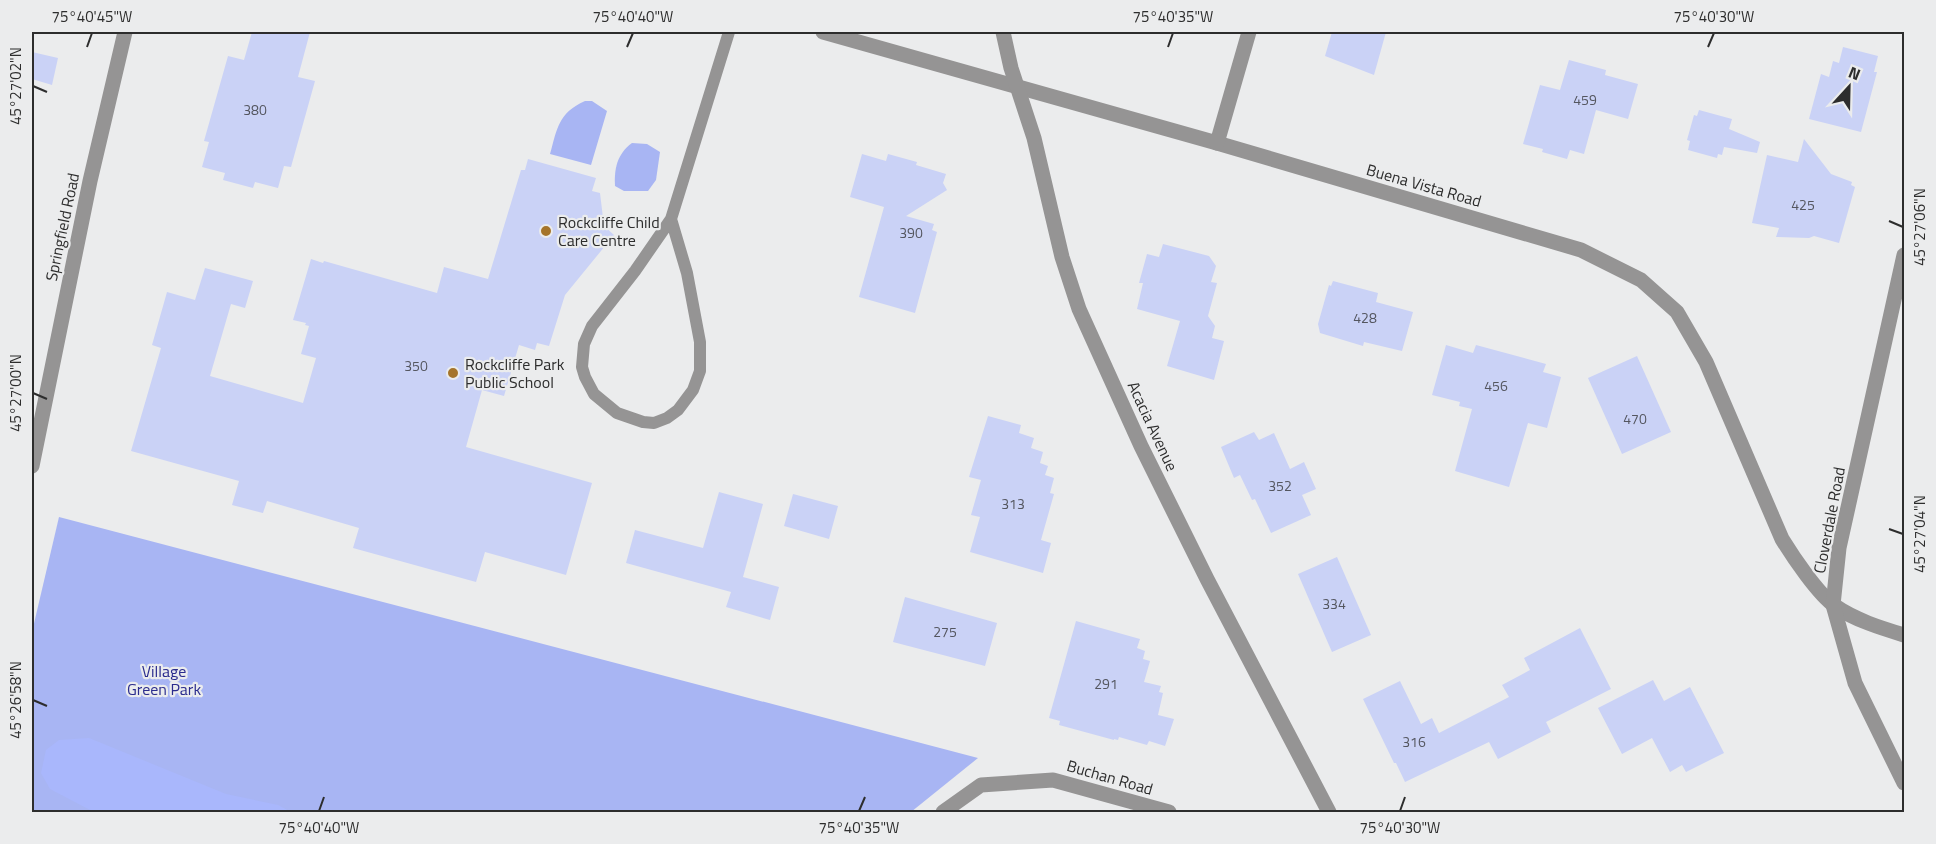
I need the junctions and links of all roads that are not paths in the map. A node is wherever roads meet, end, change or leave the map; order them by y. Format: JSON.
{"nodes":[{"id":1,"x":125,"y":32,"type":"edge"},
{"id":2,"x":729,"y":32,"type":"edge"},
{"id":3,"x":823,"y":32,"type":"edge"},
{"id":4,"x":1003,"y":32,"type":"edge"},
{"id":5,"x":1249,"y":32,"type":"edge"},
{"id":6,"x":1017,"y":87,"type":"junction"},
{"id":7,"x":1217,"y":143,"type":"junction"},
{"id":8,"x":671,"y":219,"type":"junction"},
{"id":9,"x":1905,"y":255,"type":"edge"},
{"id":10,"x":32,"y":466,"type":"edge"},
{"id":11,"x":1833,"y":605,"type":"junction"},
{"id":12,"x":1905,"y":635,"type":"edge"},
{"id":13,"x":1905,"y":783,"type":"edge"},
{"id":14,"x":943,"y":813,"type":"edge"},
{"id":15,"x":1169,"y":813,"type":"edge"},
{"id":16,"x":1329,"y":813,"type":"edge"}],
"edges":[{"from":1,"to":10,"type":"street","name":"Springfield Road"},
{"from":2,"to":8,"type":"lane"},
{"from":3,"to":6,"type":"street","name":"Buena Vista Road"},
{"from":4,"to":6,"type":"street","name":"Acacia Avenue"},
{"from":5,"to":7,"type":"street"},
{"from":6,"to":7,"type":"street","name":"Buena Vista Road"},
{"from":6,"to":16,"type":"street","name":"Acacia Avenue"},
{"from":7,"to":11,"type":"street","name":"Buena Vista Road"},
{"from":8,"to":8,"type":"lane"},
{"from":9,"to":11,"type":"street","name":"Cloverdale Road"},
{"from":11,"to":12,"type":"street"},
{"from":11,"to":13,"type":"street","name":"Cloverdale Road"},
{"from":14,"to":15,"type":"street","name":"Buchan Road"}]}
